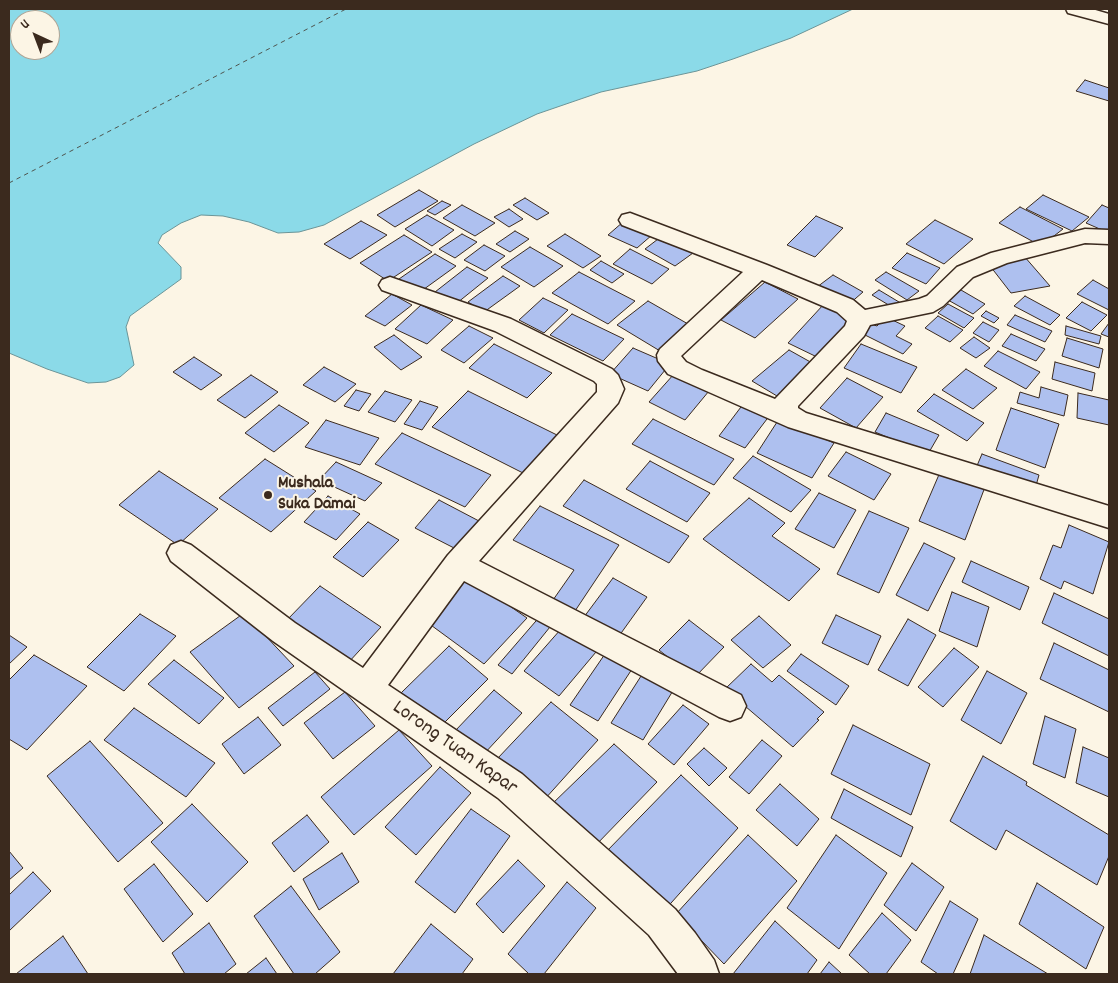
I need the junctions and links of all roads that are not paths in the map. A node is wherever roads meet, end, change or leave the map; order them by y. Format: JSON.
{"nodes":[{"id":1,"x":1074,"y":9,"type":"edge"},
{"id":2,"x":1109,"y":19,"type":"edge"},
{"id":3,"x":630,"y":220,"type":"dead end"},
{"id":4,"x":1109,"y":237,"type":"edge"},
{"id":5,"x":759,"y":270,"type":"junction"},
{"id":6,"x":390,"y":285,"type":"dead end"},
{"id":7,"x":860,"y":319,"type":"junction"},
{"id":8,"x":788,"y":415,"type":"junction"},
{"id":9,"x":1109,"y":517,"type":"edge"},
{"id":10,"x":181,"y":553,"type":"dead end"},
{"id":11,"x":458,"y":564,"type":"junction"},
{"id":12,"x":367,"y":688,"type":"junction"},
{"id":13,"x":730,"y":706,"type":"dead end"},
{"id":14,"x":700,"y":974,"type":"edge"}],
"edges":[{"from":1,"to":2,"type":"street"},
{"from":3,"to":5,"type":"street"},
{"from":4,"to":7,"type":"street"},
{"from":5,"to":7,"type":"street"},
{"from":5,"to":8,"type":"street"},
{"from":6,"to":11,"type":"street"},
{"from":7,"to":8,"type":"street"},
{"from":8,"to":9,"type":"street"},
{"from":10,"to":12,"type":"street","name":"Lorong Tuan Kapar"},
{"from":11,"to":12,"type":"street"},
{"from":11,"to":13,"type":"street"},
{"from":12,"to":14,"type":"street","name":"Lorong Tuan Kapar"}]}
